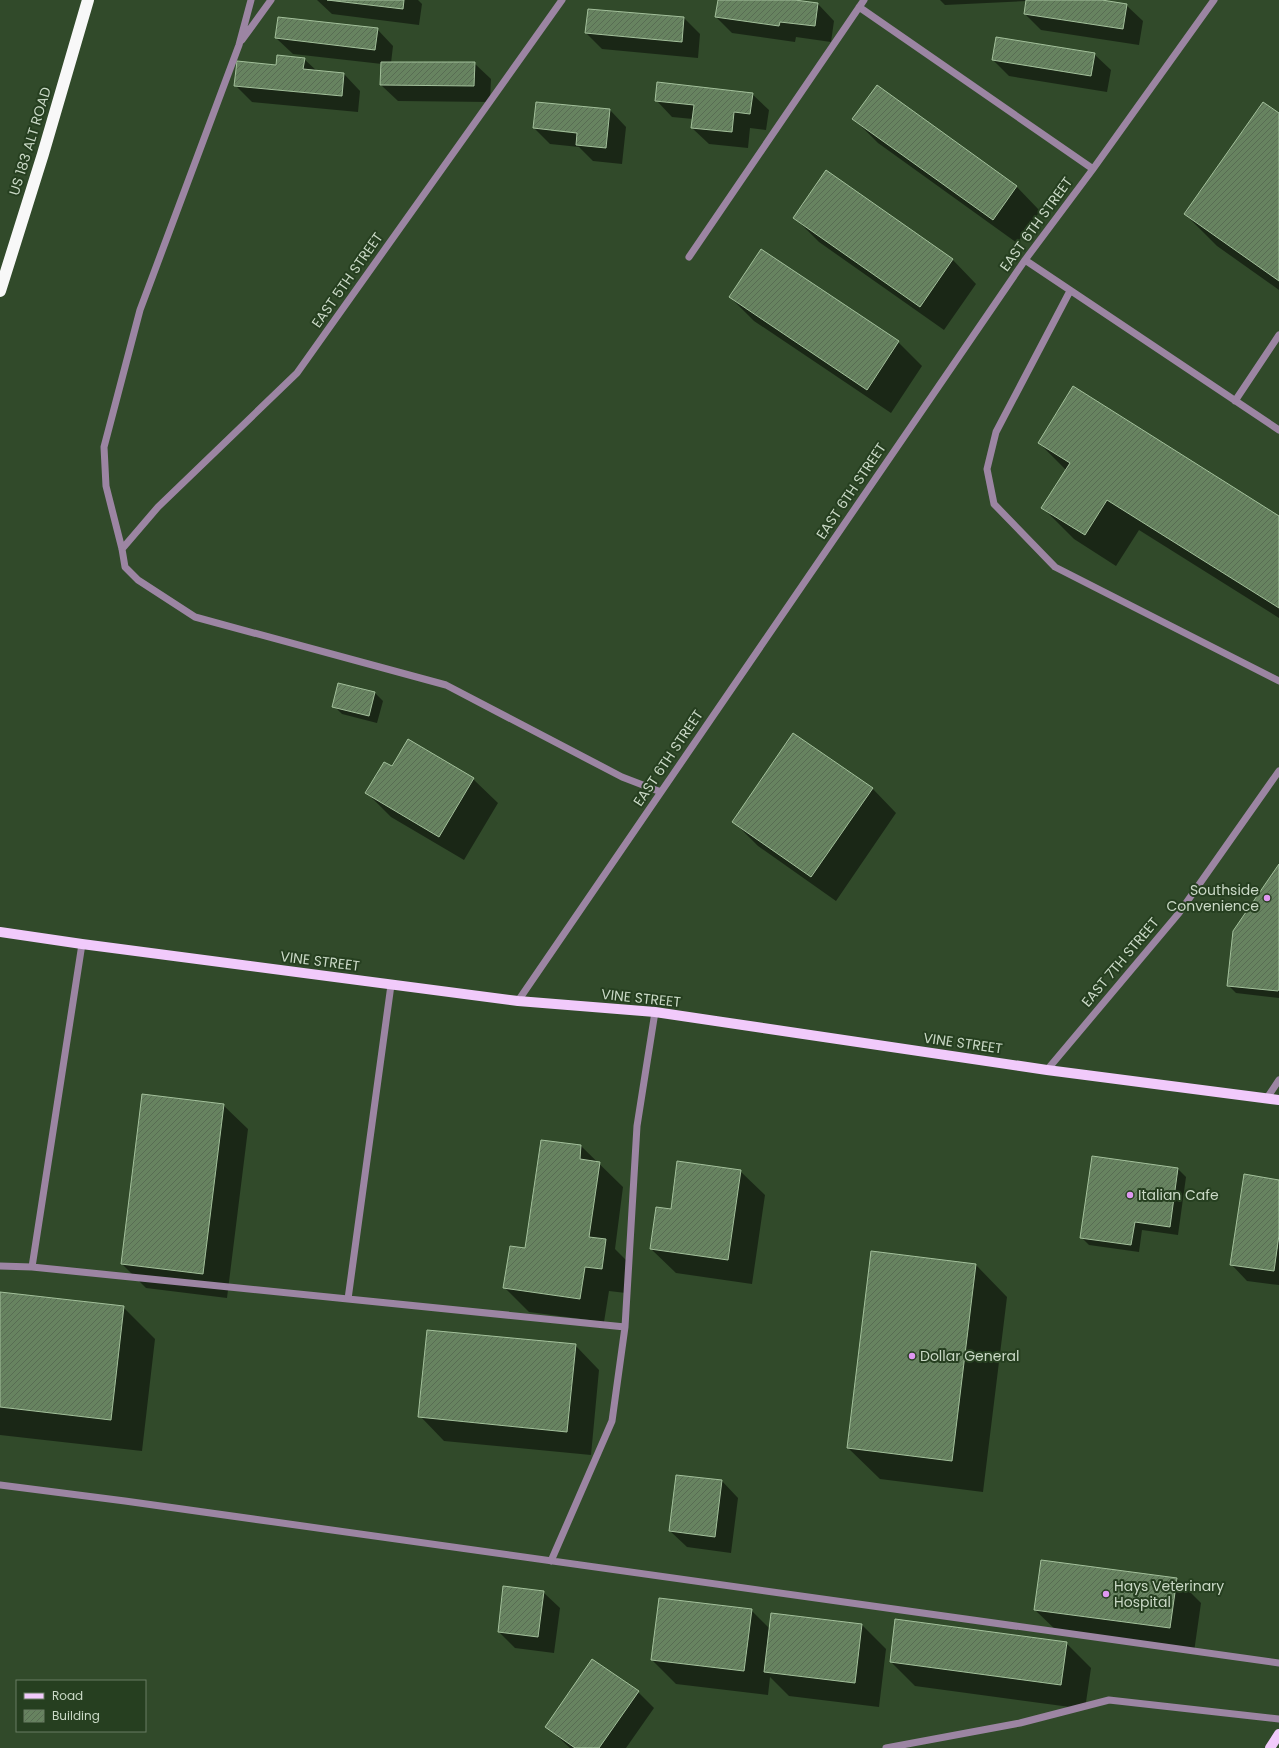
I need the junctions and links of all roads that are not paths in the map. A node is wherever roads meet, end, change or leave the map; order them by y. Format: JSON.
{"nodes":[{"id":1,"x":88,"y":0,"type":"edge"},
{"id":2,"x":251,"y":0,"type":"edge"},
{"id":3,"x":271,"y":0,"type":"edge"},
{"id":4,"x":562,"y":0,"type":"edge"},
{"id":5,"x":864,"y":0,"type":"edge"},
{"id":6,"x":1214,"y":0,"type":"edge"},
{"id":7,"x":859,"y":7,"type":"junction"},
{"id":8,"x":239,"y":45,"type":"junction"},
{"id":9,"x":1093,"y":169,"type":"junction"},
{"id":10,"x":689,"y":257,"type":"dead end"},
{"id":11,"x":1025,"y":260,"type":"junction"},
{"id":12,"x":0,"y":291,"type":"edge"},
{"id":13,"x":1070,"y":291,"type":"junction"},
{"id":14,"x":1279,"y":335,"type":"edge"},
{"id":15,"x":1234,"y":401,"type":"junction"},
{"id":16,"x":1279,"y":430,"type":"edge"},
{"id":17,"x":122,"y":549,"type":"junction"},
{"id":18,"x":1279,"y":681,"type":"edge"},
{"id":19,"x":1279,"y":771,"type":"edge"},
{"id":20,"x":661,"y":792,"type":"junction"},
{"id":21,"x":0,"y":932,"type":"edge"},
{"id":22,"x":82,"y":944,"type":"junction"},
{"id":23,"x":391,"y":985,"type":"junction"},
{"id":24,"x":518,"y":1001,"type":"junction"},
{"id":25,"x":654,"y":1012,"type":"junction"},
{"id":26,"x":1047,"y":1070,"type":"junction"},
{"id":27,"x":1279,"y":1080,"type":"edge"},
{"id":28,"x":1267,"y":1098,"type":"junction"},
{"id":29,"x":1279,"y":1100,"type":"edge"},
{"id":30,"x":0,"y":1266,"type":"edge"},
{"id":31,"x":32,"y":1268,"type":"junction"},
{"id":32,"x":348,"y":1299,"type":"junction"},
{"id":33,"x":625,"y":1327,"type":"junction"},
{"id":34,"x":0,"y":1485,"type":"edge"},
{"id":35,"x":551,"y":1561,"type":"junction"},
{"id":36,"x":1279,"y":1663,"type":"edge"},
{"id":37,"x":1279,"y":1719,"type":"edge"},
{"id":38,"x":1279,"y":1734,"type":"edge"},
{"id":39,"x":886,"y":1748,"type":"edge"},
{"id":40,"x":1270,"y":1748,"type":"edge"}],
"edges":[{"from":1,"to":12,"type":"highway","name":"US 183 ALT ROAD"},
{"from":2,"to":8,"type":"street"},
{"from":3,"to":8,"type":"street"},
{"from":4,"to":17,"type":"street","name":"EAST 5TH STREET"},
{"from":5,"to":7,"type":"street"},
{"from":6,"to":9,"type":"street","name":"EAST 6TH STREET"},
{"from":7,"to":9,"type":"street"},
{"from":7,"to":10,"type":"street"},
{"from":8,"to":17,"type":"street"},
{"from":9,"to":11,"type":"street","name":"EAST 6TH STREET"},
{"from":11,"to":13,"type":"street"},
{"from":11,"to":20,"type":"street","name":"EAST 6TH STREET"},
{"from":13,"to":15,"type":"street"},
{"from":13,"to":18,"type":"street"},
{"from":14,"to":15,"type":"street"},
{"from":15,"to":16,"type":"street"},
{"from":17,"to":20,"type":"street"},
{"from":19,"to":26,"type":"street","name":"EAST 7TH STREET"},
{"from":20,"to":24,"type":"street","name":"EAST 6TH STREET"},
{"from":21,"to":22,"type":"main road","name":"VINE STREET"},
{"from":22,"to":23,"type":"main road","name":"VINE STREET"},
{"from":22,"to":31,"type":"street"},
{"from":23,"to":24,"type":"main road","name":"VINE STREET"},
{"from":23,"to":32,"type":"street"},
{"from":24,"to":25,"type":"main road","name":"VINE STREET"},
{"from":25,"to":26,"type":"main road","name":"VINE STREET"},
{"from":25,"to":33,"type":"street"},
{"from":26,"to":28,"type":"main road","name":"VINE STREET"},
{"from":27,"to":28,"type":"street"},
{"from":28,"to":29,"type":"main road","name":"VINE STREET"},
{"from":30,"to":31,"type":"street"},
{"from":31,"to":32,"type":"street"},
{"from":32,"to":33,"type":"street"},
{"from":33,"to":35,"type":"street"},
{"from":34,"to":35,"type":"street"},
{"from":35,"to":36,"type":"street"},
{"from":37,"to":39,"type":"street"},
{"from":38,"to":40,"type":"main road"}]}
